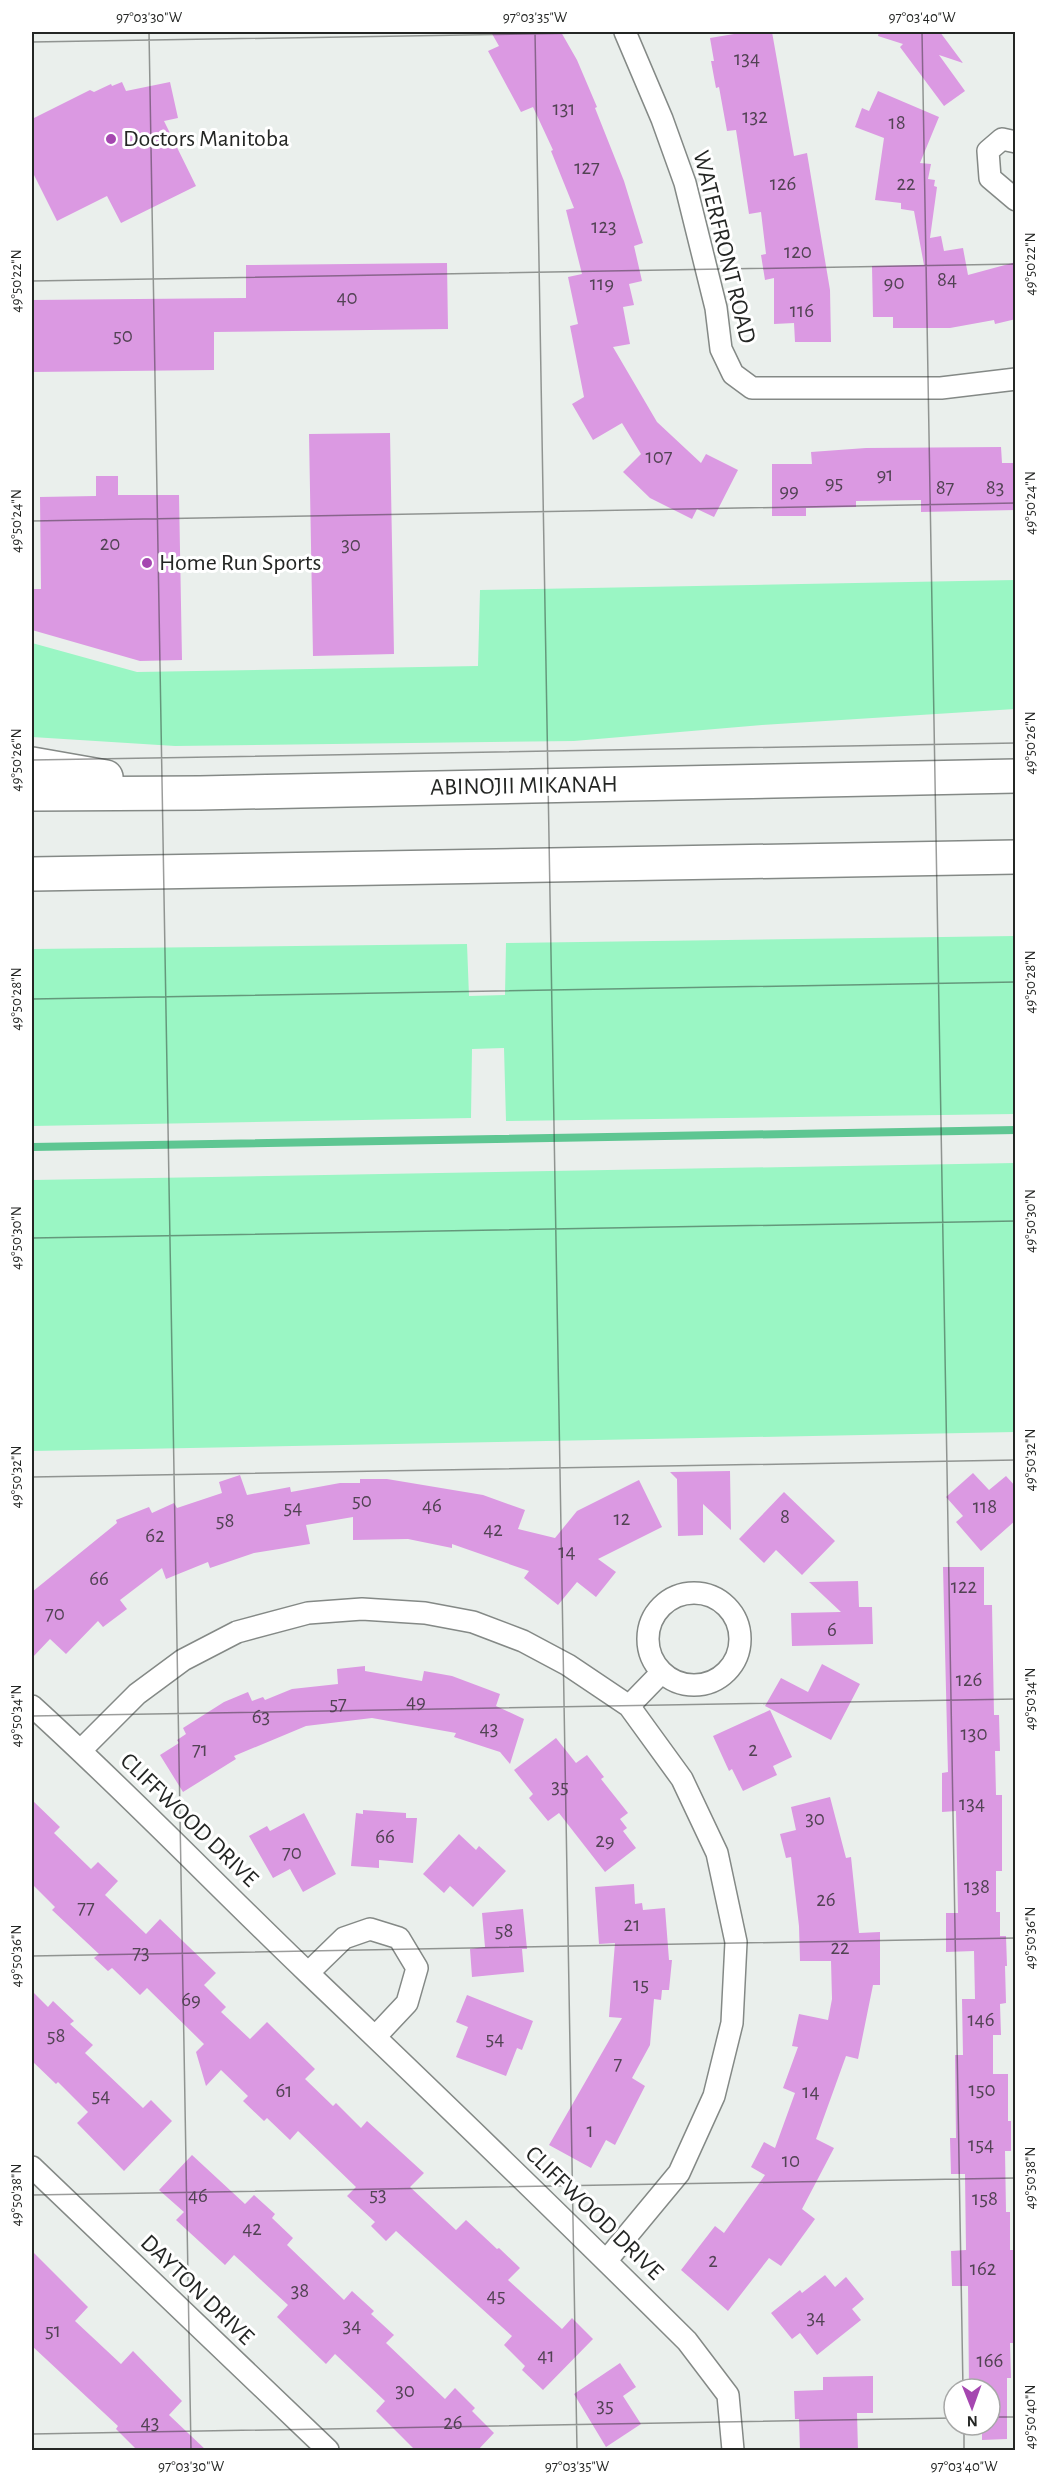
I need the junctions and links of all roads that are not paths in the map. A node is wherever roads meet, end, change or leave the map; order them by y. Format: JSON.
{"nodes":[{"id":1,"x":625,"y":32,"type":"edge"},
{"id":2,"x":1016,"y":142,"type":"edge"},
{"id":3,"x":1016,"y":200,"type":"edge"},
{"id":4,"x":1016,"y":380,"type":"edge"},
{"id":5,"x":32,"y":764,"type":"edge"},
{"id":6,"x":1016,"y":776,"type":"edge"},
{"id":7,"x":200,"y":793,"type":"junction"},
{"id":8,"x":32,"y":794,"type":"edge"},
{"id":9,"x":1016,"y":856,"type":"edge"},
{"id":10,"x":32,"y":874,"type":"edge"},
{"id":11,"x":662,"y":1672,"type":"junction"},
{"id":12,"x":32,"y":1706,"type":"edge"},
{"id":13,"x":629,"y":1706,"type":"junction"},
{"id":14,"x":81,"y":1750,"type":"junction"},
{"id":15,"x":308,"y":1973,"type":"junction"},
{"id":16,"x":376,"y":2036,"type":"junction"},
{"id":17,"x":32,"y":2167,"type":"edge"},
{"id":18,"x":606,"y":2260,"type":"junction"},
{"id":19,"x":327,"y":2451,"type":"edge"},
{"id":20,"x":733,"y":2451,"type":"edge"}],
"edges":[{"from":1,"to":4,"type":"street","name":"WATERFRONT ROAD"},
{"from":2,"to":3,"type":"street"},
{"from":5,"to":7,"type":"main road"},
{"from":6,"to":7,"type":"main road","name":"ABINOJII MIKANAH"},
{"from":7,"to":8,"type":"main road","name":"ABINOJII MIKANAH"},
{"from":9,"to":10,"type":"main road"},
{"from":11,"to":11,"type":"street"},
{"from":11,"to":13,"type":"street"},
{"from":12,"to":14,"type":"street","name":"CLIFFWOOD DRIVE"},
{"from":13,"to":14,"type":"street"},
{"from":13,"to":18,"type":"street"},
{"from":14,"to":15,"type":"street","name":"CLIFFWOOD DRIVE"},
{"from":15,"to":16,"type":"street","name":"CLIFFWOOD DRIVE"},
{"from":15,"to":16,"type":"street"},
{"from":16,"to":18,"type":"street","name":"CLIFFWOOD DRIVE"},
{"from":17,"to":19,"type":"street","name":"DAYTON DRIVE"},
{"from":18,"to":20,"type":"street","name":"CLIFFWOOD DRIVE"}]}
